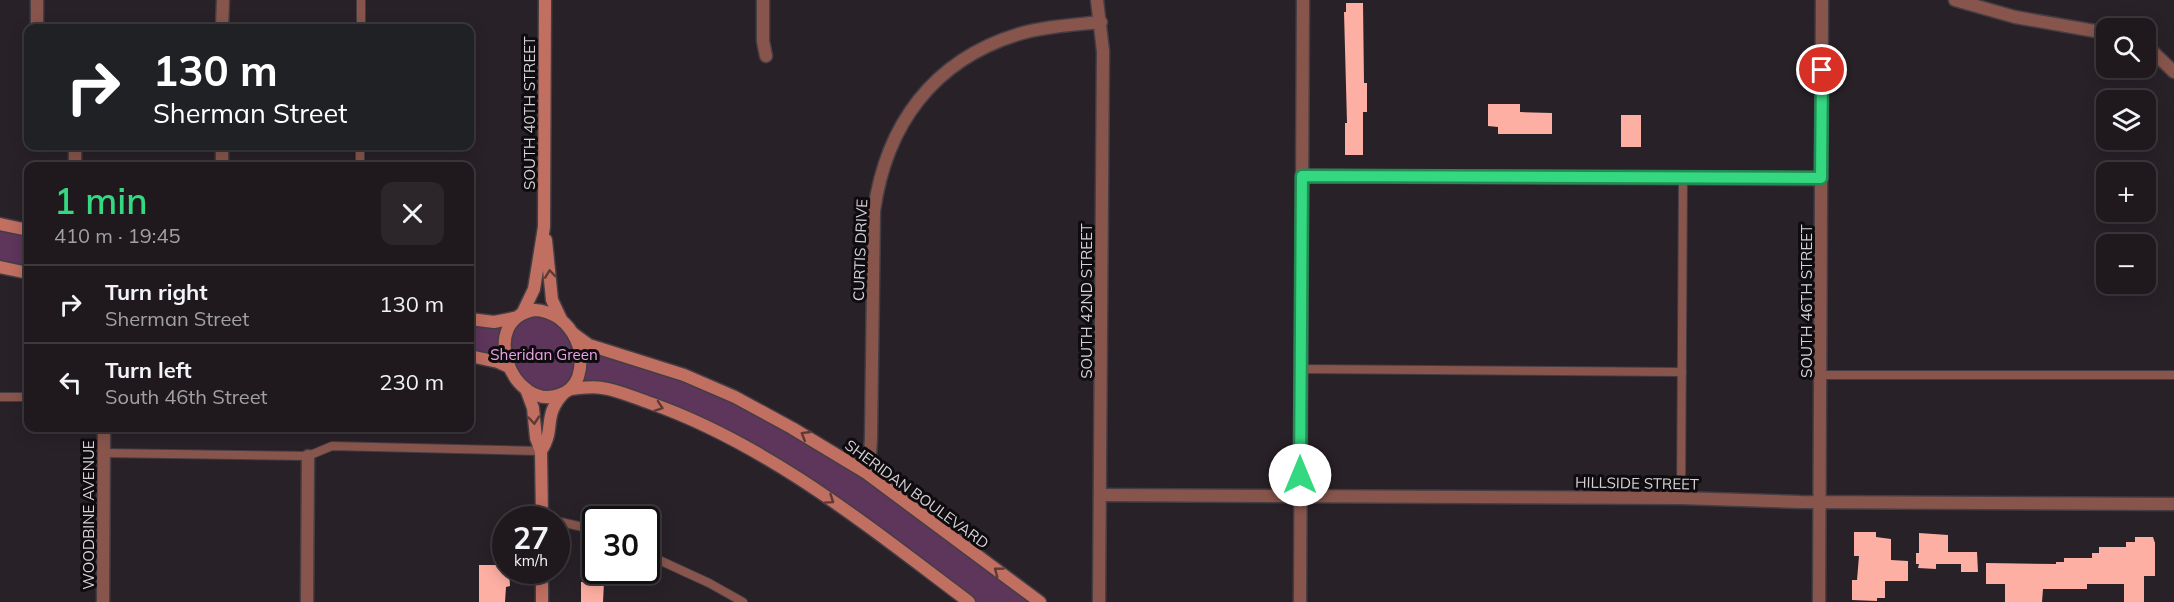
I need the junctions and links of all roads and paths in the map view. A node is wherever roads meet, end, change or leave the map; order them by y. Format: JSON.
{"nodes":[{"id":1,"x":38,"y":0,"type":"edge"},
{"id":2,"x":222,"y":0,"type":"edge"},
{"id":3,"x":361,"y":0,"type":"edge"},
{"id":4,"x":545,"y":0,"type":"edge"},
{"id":5,"x":763,"y":0,"type":"edge"},
{"id":6,"x":1097,"y":0,"type":"edge"},
{"id":7,"x":1303,"y":0,"type":"edge"},
{"id":8,"x":1822,"y":0,"type":"edge"},
{"id":9,"x":1955,"y":0,"type":"edge"},
{"id":10,"x":1101,"y":22,"type":"junction"},
{"id":11,"x":37,"y":24,"type":"edge"},
{"id":12,"x":222,"y":24,"type":"edge"},
{"id":13,"x":361,"y":24,"type":"edge"},
{"id":14,"x":2096,"y":31,"type":"edge"},
{"id":15,"x":2156,"y":55,"type":"edge"},
{"id":16,"x":766,"y":56,"type":"dead end"},
{"id":17,"x":2171,"y":68,"type":"edge"},
{"id":18,"x":1302,"y":176,"type":"junction"},
{"id":19,"x":1683,"y":178,"type":"junction"},
{"id":20,"x":1821,"y":178,"type":"junction"},
{"id":21,"x":0,"y":224,"type":"edge"},
{"id":22,"x":544,"y":227,"type":"junction"},
{"id":23,"x":24,"y":229,"type":"edge"},
{"id":24,"x":0,"y":267,"type":"edge"},
{"id":25,"x":24,"y":272,"type":"edge"},
{"id":26,"x":519,"y":315,"type":"junction"},
{"id":27,"x":561,"y":319,"type":"junction"},
{"id":28,"x":474,"y":320,"type":"edge"},
{"id":29,"x":573,"y":334,"type":"junction"},
{"id":30,"x":474,"y":357,"type":"edge"},
{"id":31,"x":509,"y":367,"type":"junction"},
{"id":32,"x":1301,"y":369,"type":"junction"},
{"id":33,"x":1682,"y":372,"type":"junction"},
{"id":34,"x":1820,"y":375,"type":"junction"},
{"id":35,"x":2174,"y":375,"type":"edge"},
{"id":36,"x":526,"y":389,"type":"junction"},
{"id":37,"x":567,"y":391,"type":"junction"},
{"id":38,"x":0,"y":397,"type":"edge"},
{"id":39,"x":24,"y":397,"type":"edge"},
{"id":40,"x":104,"y":432,"type":"edge"},
{"id":41,"x":541,"y":451,"type":"junction"},
{"id":42,"x":104,"y":453,"type":"junction"},
{"id":43,"x":308,"y":456,"type":"junction"},
{"id":44,"x":865,"y":472,"type":"junction"},
{"id":45,"x":1100,"y":495,"type":"junction"},
{"id":46,"x":1300,"y":496,"type":"junction"},
{"id":47,"x":1681,"y":498,"type":"junction"},
{"id":48,"x":1819,"y":502,"type":"junction"},
{"id":49,"x":2174,"y":504,"type":"edge"},
{"id":50,"x":542,"y":506,"type":"edge"},
{"id":51,"x":660,"y":560,"type":"edge"},
{"id":52,"x":542,"y":584,"type":"edge"},
{"id":53,"x":103,"y":602,"type":"edge"},
{"id":54,"x":308,"y":602,"type":"edge"},
{"id":55,"x":542,"y":602,"type":"edge"},
{"id":56,"x":743,"y":602,"type":"edge"},
{"id":57,"x":969,"y":602,"type":"edge"},
{"id":58,"x":1040,"y":602,"type":"edge"},
{"id":59,"x":1099,"y":602,"type":"edge"},
{"id":60,"x":1300,"y":602,"type":"edge"},
{"id":61,"x":1819,"y":602,"type":"edge"}],
"edges":[{"from":1,"to":11,"type":"street"},
{"from":2,"to":12,"type":"street"},
{"from":3,"to":13,"type":"lane"},
{"from":4,"to":22,"type":"main road","name":"SOUTH 40TH STREET"},
{"from":5,"to":16,"type":"street"},
{"from":6,"to":10,"type":"street","name":"SOUTH 42ND STREET"},
{"from":7,"to":18,"type":"street"},
{"from":8,"to":20,"type":"street","name":"SOUTH 46TH STREET"},
{"from":9,"to":14,"type":"street"},
{"from":10,"to":44,"type":"street","name":"CURTIS DRIVE"},
{"from":10,"to":45,"type":"street","name":"SOUTH 42ND STREET"},
{"from":15,"to":17,"type":"street"},
{"from":18,"to":19,"type":"street"},
{"from":18,"to":32,"type":"street"},
{"from":19,"to":20,"type":"street"},
{"from":19,"to":33,"type":"lane"},
{"from":20,"to":34,"type":"street","name":"SOUTH 46TH STREET"},
{"from":21,"to":23,"type":"main road"},
{"from":22,"to":26,"type":"main road","name":"SOUTH 40TH STREET"},
{"from":27,"to":22,"type":"main road","name":"SOUTH 40TH STREET","one_way":true},
{"from":24,"to":25,"type":"main road"},
{"from":26,"to":27,"type":"main road"},
{"from":26,"to":28,"type":"main road"},
{"from":26,"to":31,"type":"main road"},
{"from":27,"to":29,"type":"main road"},
{"from":29,"to":37,"type":"main road"},
{"from":44,"to":29,"type":"main road","name":"SHERIDAN BOULEVARD","one_way":true},
{"from":30,"to":31,"type":"main road"},
{"from":31,"to":36,"type":"main road"},
{"from":32,"to":33,"type":"lane"},
{"from":32,"to":46,"type":"street"},
{"from":33,"to":47,"type":"lane"},
{"from":34,"to":35,"type":"lane"},
{"from":34,"to":48,"type":"street","name":"SOUTH 46TH STREET"},
{"from":36,"to":37,"type":"main road"},
{"from":36,"to":41,"type":"main road","one_way":true},
{"from":37,"to":41,"type":"main road"},
{"from":37,"to":57,"type":"main road","one_way":true},
{"from":38,"to":39,"type":"lane"},
{"from":40,"to":42,"type":"street","name":"WOODBINE AVENUE"},
{"from":41,"to":43,"type":"lane"},
{"from":41,"to":50,"type":"main road"},
{"from":42,"to":43,"type":"lane"},
{"from":42,"to":53,"type":"street","name":"WOODBINE AVENUE"},
{"from":43,"to":54,"type":"street"},
{"from":58,"to":44,"type":"main road","name":"SHERIDAN BOULEVARD","one_way":true},
{"from":45,"to":46,"type":"street","name":"HILLSIDE STREET"},
{"from":45,"to":59,"type":"street","name":"SOUTH 42ND STREET"},
{"from":46,"to":47,"type":"street","name":"HILLSIDE STREET"},
{"from":46,"to":60,"type":"street"},
{"from":47,"to":48,"type":"street","name":"HILLSIDE STREET"},
{"from":48,"to":49,"type":"street","name":"HILLSIDE STREET"},
{"from":48,"to":61,"type":"street","name":"SOUTH 46TH STREET"},
{"from":51,"to":56,"type":"lane"},
{"from":52,"to":55,"type":"main road"}]}
